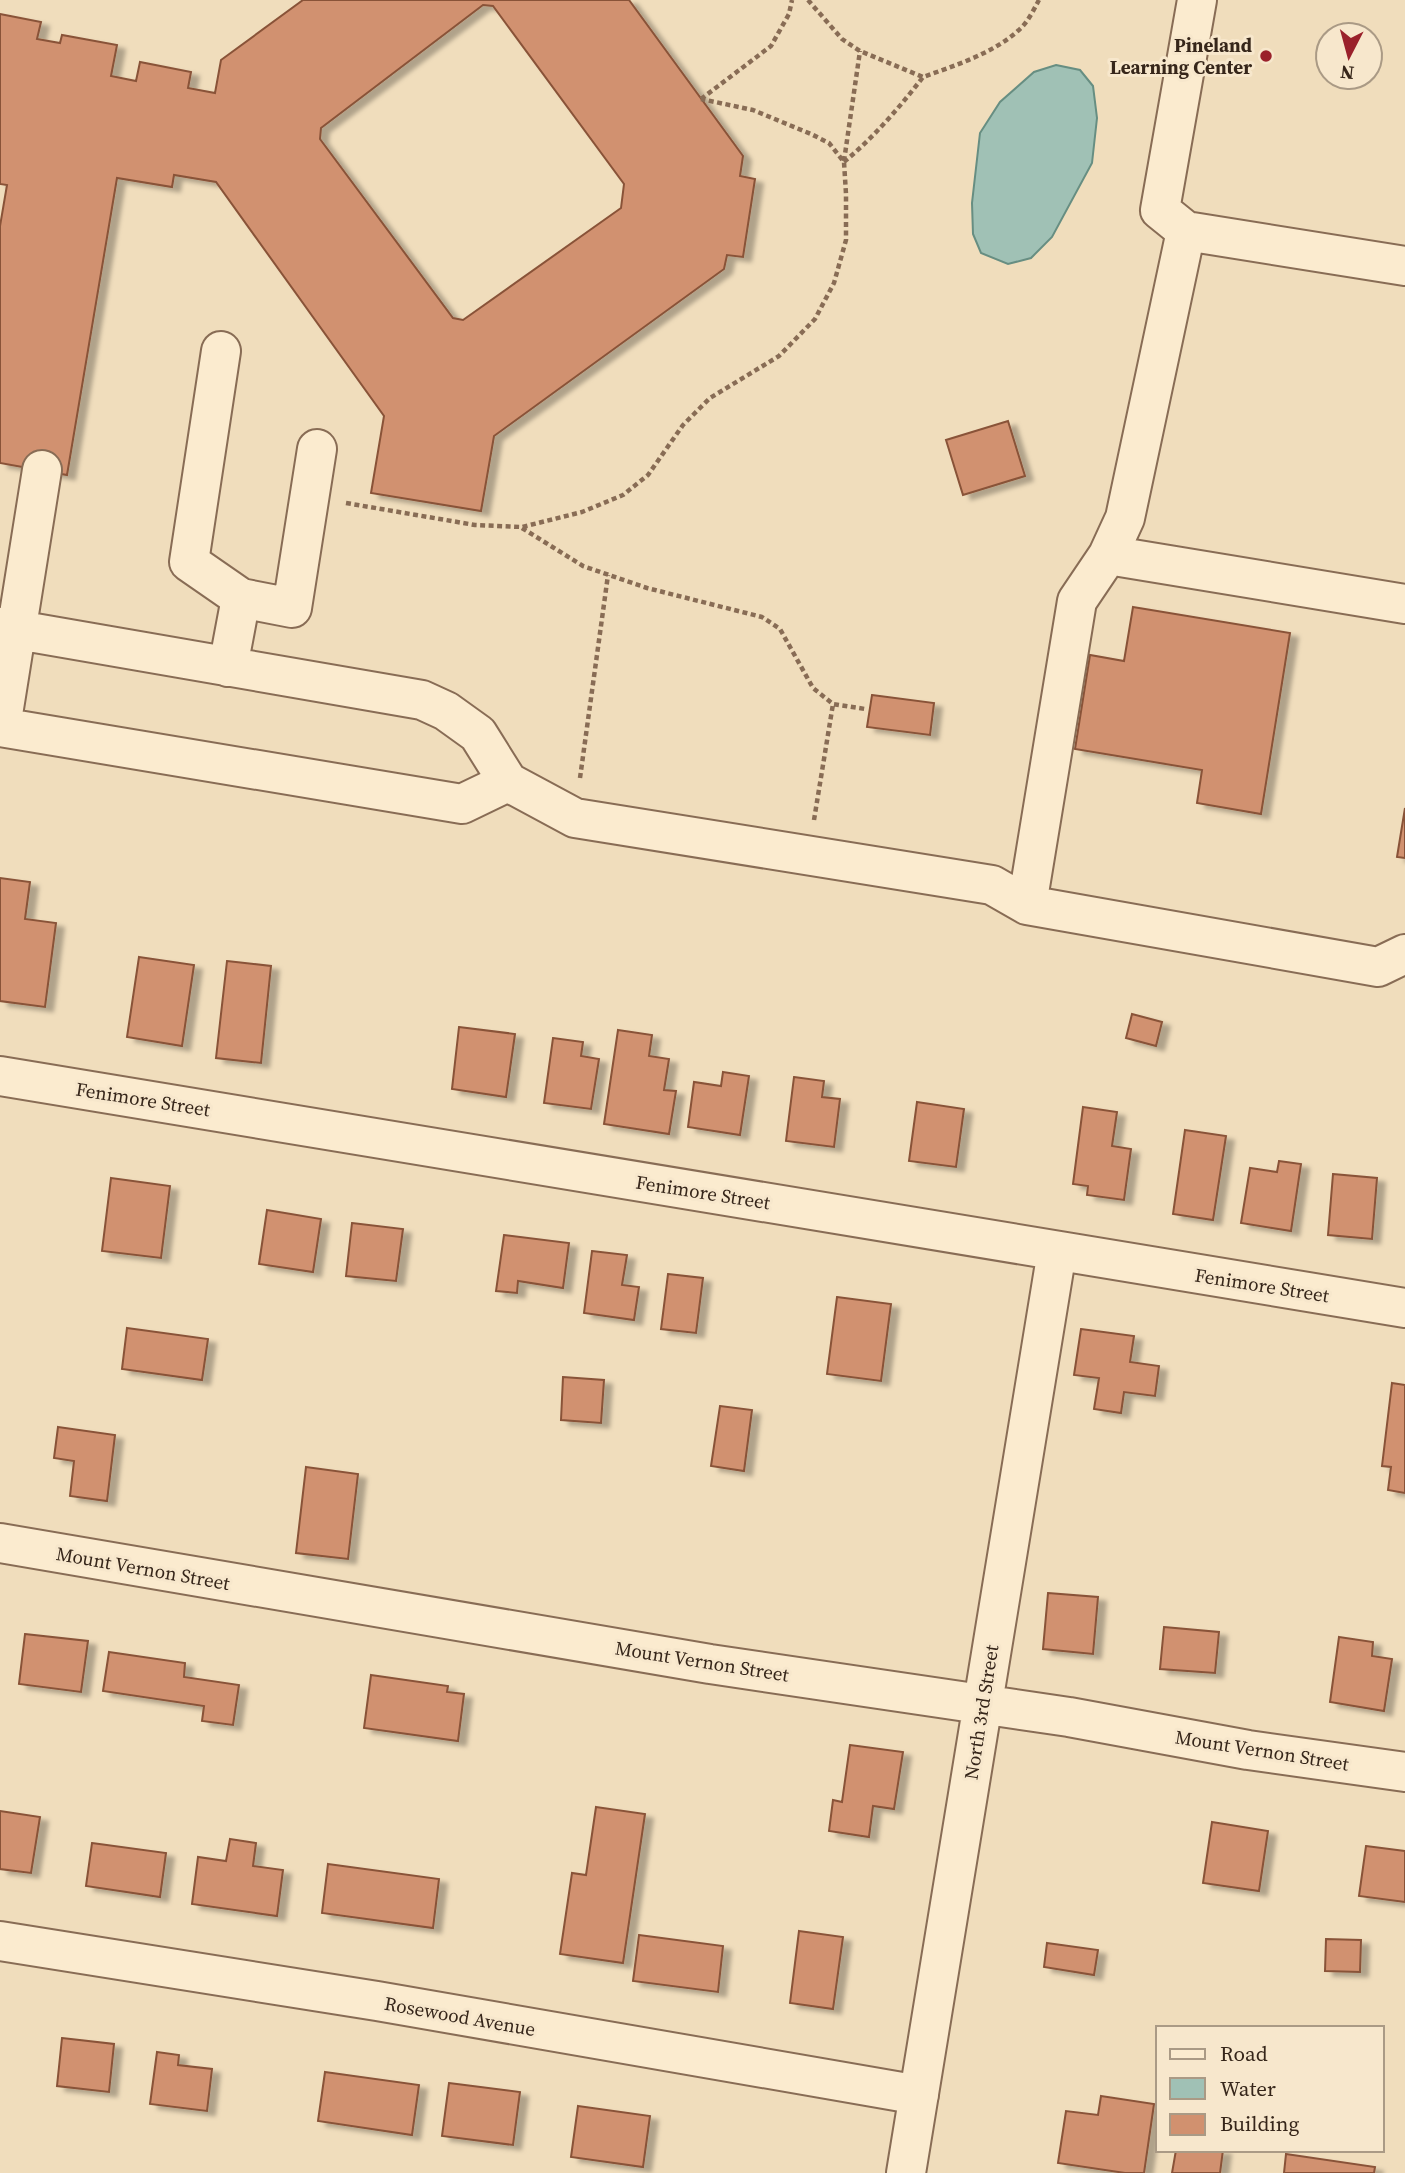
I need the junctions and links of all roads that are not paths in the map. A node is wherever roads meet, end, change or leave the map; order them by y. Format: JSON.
{"nodes":[{"id":1,"x":1197,"y":0,"type":"edge"},
{"id":2,"x":1186,"y":231,"type":"junction"},
{"id":3,"x":1405,"y":265,"type":"edge"},
{"id":4,"x":220,"y":351,"type":"dead end"},
{"id":5,"x":317,"y":449,"type":"dead end"},
{"id":6,"x":42,"y":470,"type":"dead end"},
{"id":7,"x":1108,"y":555,"type":"junction"},
{"id":8,"x":241,"y":598,"type":"junction"},
{"id":9,"x":1405,"y":604,"type":"edge"},
{"id":10,"x":8,"y":629,"type":"edge"},
{"id":11,"x":228,"y":667,"type":"junction"},
{"id":12,"x":0,"y":727,"type":"edge"},
{"id":13,"x":508,"y":782,"type":"junction"},
{"id":14,"x":1027,"y":905,"type":"junction"},
{"id":15,"x":1405,"y":954,"type":"edge"},
{"id":16,"x":0,"y":1076,"type":"edge"},
{"id":17,"x":1057,"y":1251,"type":"junction"},
{"id":18,"x":1405,"y":1308,"type":"edge"},
{"id":19,"x":0,"y":1544,"type":"edge"},
{"id":20,"x":982,"y":1704,"type":"junction"},
{"id":21,"x":1405,"y":1772,"type":"edge"},
{"id":22,"x":0,"y":1941,"type":"edge"},
{"id":23,"x":919,"y":2095,"type":"junction"},
{"id":24,"x":906,"y":2173,"type":"edge"}],
"edges":[{"from":1,"to":2,"type":"street"},
{"from":2,"to":3,"type":"street"},
{"from":2,"to":7,"type":"street"},
{"from":4,"to":8,"type":"street"},
{"from":5,"to":8,"type":"street"},
{"from":6,"to":10,"type":"street"},
{"from":7,"to":9,"type":"street"},
{"from":7,"to":14,"type":"street"},
{"from":8,"to":11,"type":"street"},
{"from":10,"to":11,"type":"street"},
{"from":10,"to":12,"type":"street"},
{"from":11,"to":13,"type":"street"},
{"from":12,"to":13,"type":"street"},
{"from":13,"to":14,"type":"street"},
{"from":14,"to":15,"type":"street"},
{"from":16,"to":17,"type":"street","name":"Fenimore Street"},
{"from":17,"to":18,"type":"street","name":"Fenimore Street"},
{"from":17,"to":20,"type":"street","name":"North 3rd Street"},
{"from":19,"to":20,"type":"street","name":"Mount Vernon Street"},
{"from":20,"to":21,"type":"street","name":"Mount Vernon Street"},
{"from":20,"to":23,"type":"street","name":"North 3rd Street"},
{"from":22,"to":23,"type":"street","name":"Rosewood Avenue"},
{"from":23,"to":24,"type":"street","name":"North 3rd Street"}]}
